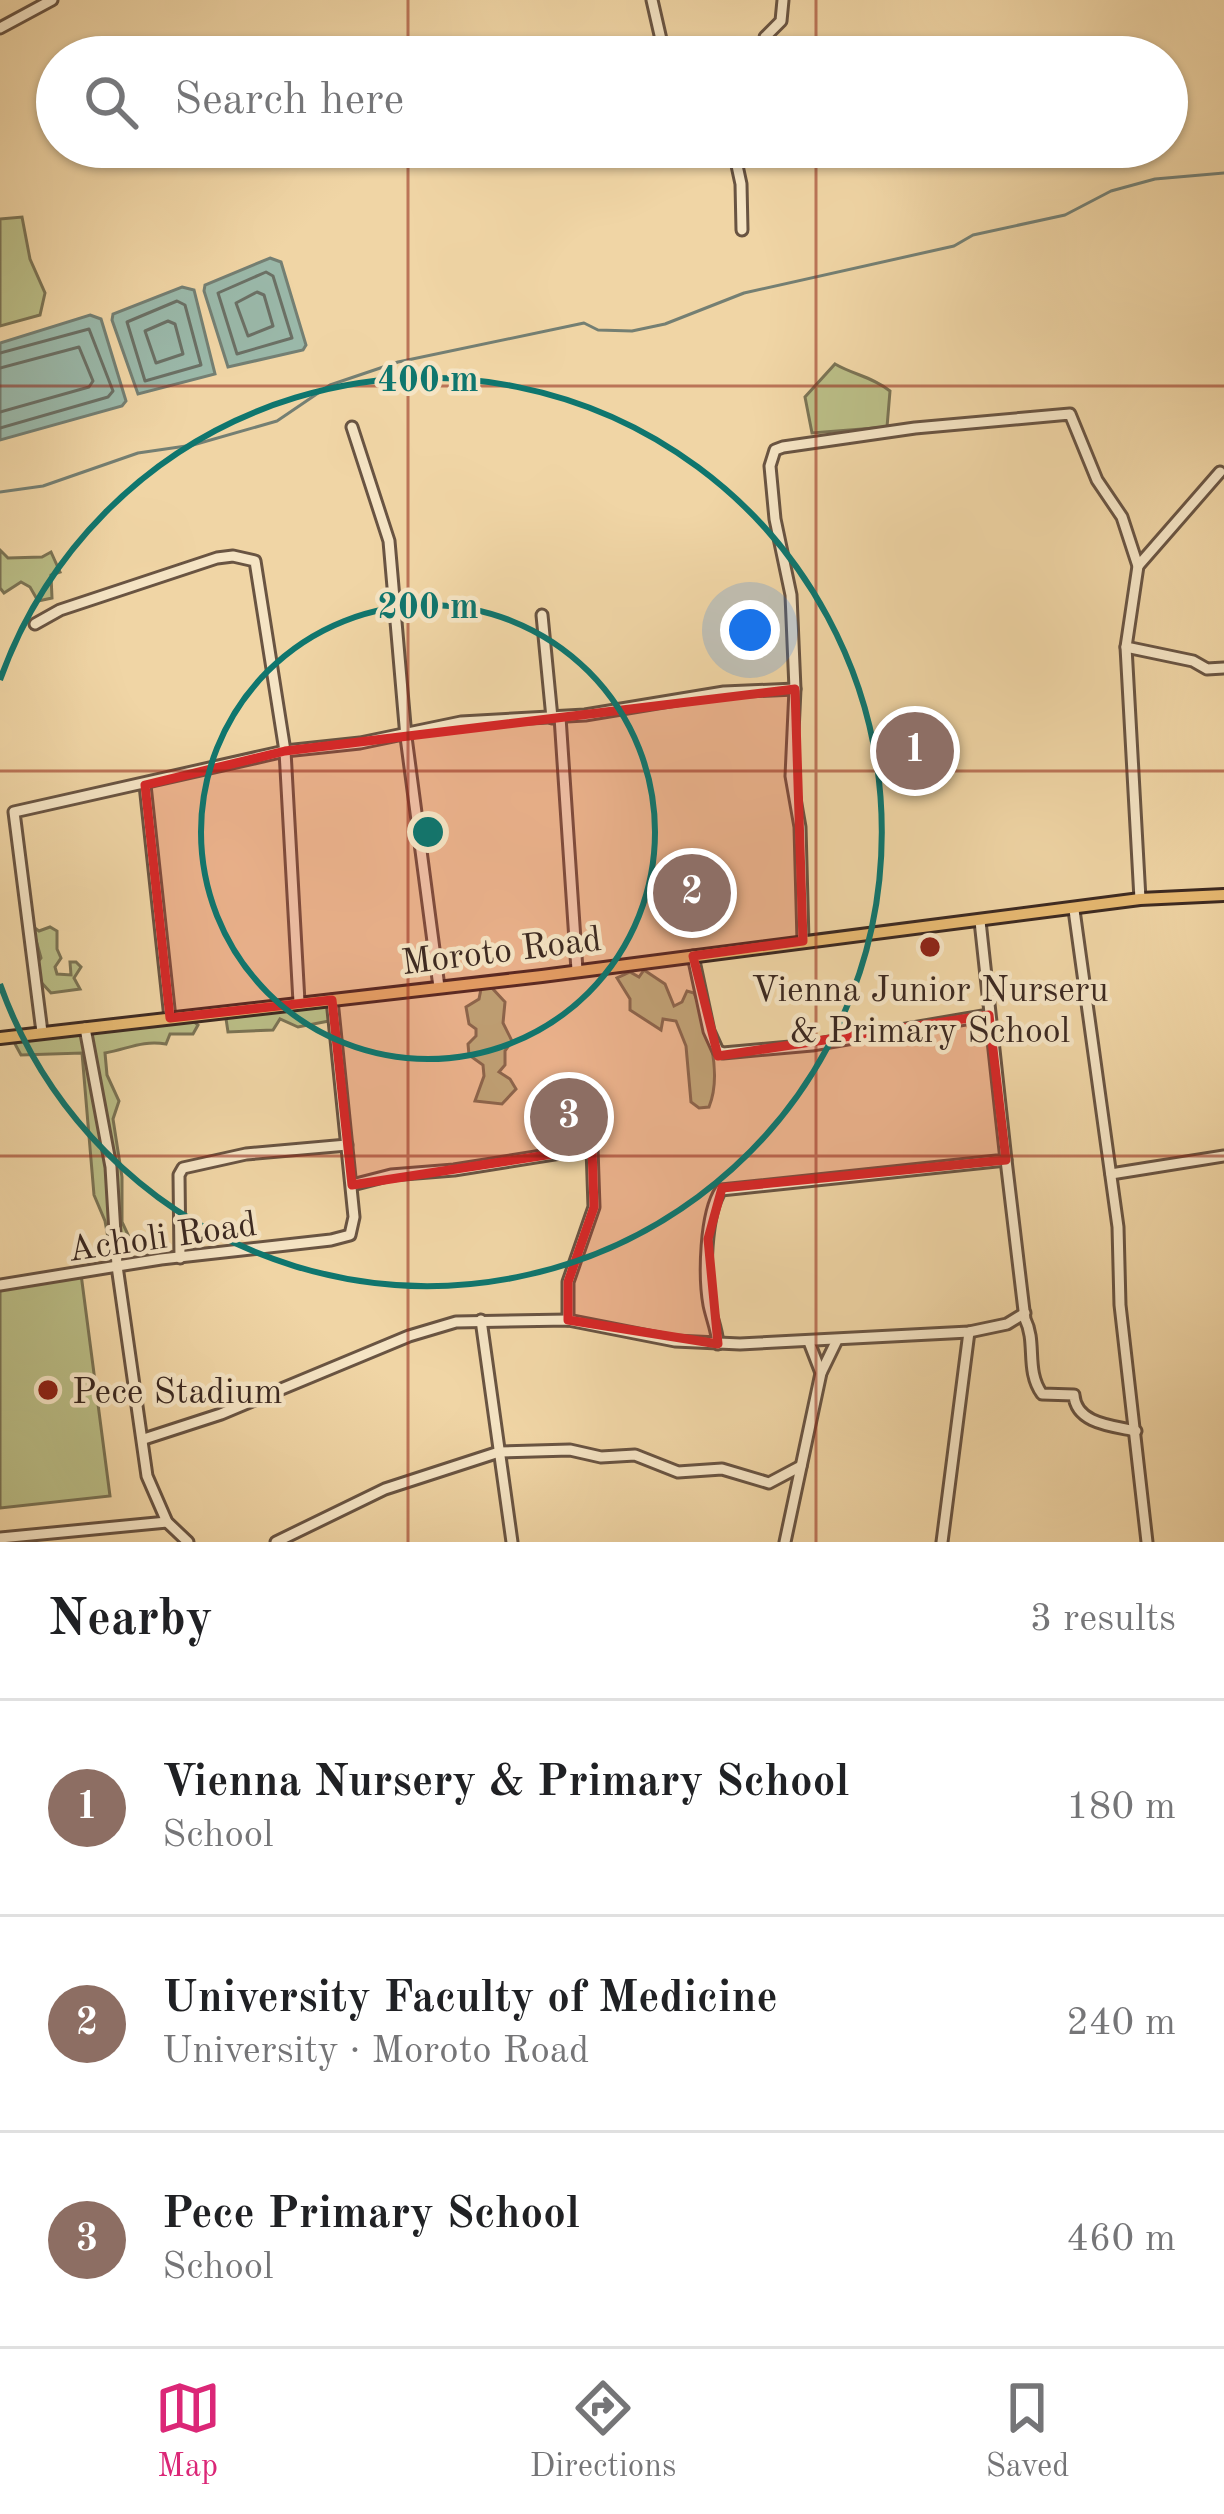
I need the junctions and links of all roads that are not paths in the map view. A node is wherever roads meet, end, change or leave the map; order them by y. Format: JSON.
{"nodes":[{"id":1,"x":52,"y":0,"type":"edge"},
{"id":2,"x":652,"y":0,"type":"edge"},
{"id":3,"x":783,"y":0,"type":"edge"},
{"id":4,"x":0,"y":28,"type":"edge"},
{"id":5,"x":660,"y":36,"type":"edge"},
{"id":6,"x":766,"y":36,"type":"edge"},
{"id":7,"x":738,"y":168,"type":"edge"},
{"id":8,"x":742,"y":230,"type":"dead end"},
{"id":9,"x":352,"y":427,"type":"dead end"},
{"id":10,"x":1220,"y":472,"type":"dead end"},
{"id":11,"x":1138,"y":566,"type":"junction"},
{"id":12,"x":542,"y":615,"type":"dead end"},
{"id":13,"x":35,"y":624,"type":"dead end"},
{"id":14,"x":1126,"y":647,"type":"junction"},
{"id":15,"x":1224,"y":668,"type":"edge"},
{"id":16,"x":795,"y":689,"type":"junction"},
{"id":17,"x":556,"y":718,"type":"junction"},
{"id":18,"x":405,"y":732,"type":"junction"},
{"id":19,"x":285,"y":751,"type":"junction"},
{"id":20,"x":145,"y":785,"type":"junction"},
{"id":21,"x":1224,"y":895,"type":"edge"},
{"id":22,"x":1140,"y":899,"type":"junction"},
{"id":23,"x":1074,"y":910,"type":"junction"},
{"id":24,"x":980,"y":921,"type":"junction"},
{"id":25,"x":803,"y":941,"type":"junction"},
{"id":26,"x":693,"y":956,"type":"junction"},
{"id":27,"x":577,"y":970,"type":"junction"},
{"id":28,"x":439,"y":987,"type":"junction"},
{"id":29,"x":332,"y":1000,"type":"junction"},
{"id":30,"x":299,"y":1002,"type":"junction"},
{"id":31,"x":989,"y":1016,"type":"junction"},
{"id":32,"x":170,"y":1018,"type":"junction"},
{"id":33,"x":85,"y":1028,"type":"junction"},
{"id":34,"x":42,"y":1032,"type":"junction"},
{"id":35,"x":0,"y":1038,"type":"edge"},
{"id":36,"x":347,"y":1145,"type":"junction"},
{"id":37,"x":1224,"y":1156,"type":"edge"},
{"id":38,"x":1006,"y":1160,"type":"junction"},
{"id":39,"x":1112,"y":1174,"type":"junction"},
{"id":40,"x":352,"y":1185,"type":"junction"},
{"id":41,"x":180,"y":1258,"type":"junction"},
{"id":42,"x":117,"y":1266,"type":"junction"},
{"id":43,"x":0,"y":1285,"type":"edge"},
{"id":44,"x":1025,"y":1313,"type":"junction"},
{"id":45,"x":481,"y":1320,"type":"junction"},
{"id":46,"x":568,"y":1320,"type":"junction"},
{"id":47,"x":969,"y":1332,"type":"junction"},
{"id":48,"x":837,"y":1340,"type":"junction"},
{"id":49,"x":809,"y":1342,"type":"junction"},
{"id":50,"x":718,"y":1344,"type":"junction"},
{"id":51,"x":820,"y":1373,"type":"junction"},
{"id":52,"x":1136,"y":1431,"type":"junction"},
{"id":53,"x":144,"y":1439,"type":"junction"},
{"id":54,"x":499,"y":1452,"type":"junction"},
{"id":55,"x":800,"y":1466,"type":"junction"},
{"id":56,"x":166,"y":1522,"type":"junction"},
{"id":57,"x":0,"y":1538,"type":"edge"},
{"id":58,"x":188,"y":1542,"type":"edge"},
{"id":59,"x":276,"y":1542,"type":"edge"},
{"id":60,"x":512,"y":1542,"type":"edge"},
{"id":61,"x":785,"y":1542,"type":"edge"},
{"id":62,"x":942,"y":1542,"type":"edge"},
{"id":63,"x":1147,"y":1542,"type":"edge"}],
"edges":[{"from":1,"to":4,"type":"street"},
{"from":2,"to":5,"type":"street"},
{"from":3,"to":6,"type":"street"},
{"from":7,"to":8,"type":"street"},
{"from":9,"to":18,"type":"street"},
{"from":10,"to":11,"type":"street"},
{"from":11,"to":14,"type":"street"},
{"from":11,"to":16,"type":"street"},
{"from":12,"to":17,"type":"street"},
{"from":13,"to":19,"type":"street"},
{"from":14,"to":15,"type":"street"},
{"from":14,"to":22,"type":"street"},
{"from":16,"to":17,"type":"street"},
{"from":16,"to":25,"type":"street"},
{"from":17,"to":18,"type":"street"},
{"from":17,"to":27,"type":"street"},
{"from":18,"to":19,"type":"street"},
{"from":18,"to":28,"type":"street"},
{"from":19,"to":20,"type":"street"},
{"from":19,"to":30,"type":"street"},
{"from":20,"to":32,"type":"street"},
{"from":20,"to":34,"type":"street"},
{"from":21,"to":22,"type":"main road","name":"Moroto Road"},
{"from":22,"to":23,"type":"main road","name":"Moroto Road"},
{"from":23,"to":24,"type":"main road","name":"Moroto Road"},
{"from":23,"to":39,"type":"street"},
{"from":24,"to":25,"type":"main road","name":"Moroto Road"},
{"from":24,"to":31,"type":"street"},
{"from":25,"to":26,"type":"main road","name":"Moroto Road"},
{"from":26,"to":27,"type":"main road","name":"Moroto Road"},
{"from":26,"to":31,"type":"street"},
{"from":27,"to":28,"type":"main road","name":"Moroto Road"},
{"from":28,"to":29,"type":"main road","name":"Moroto Road"},
{"from":29,"to":30,"type":"main road","name":"Moroto Road"},
{"from":29,"to":36,"type":"street"},
{"from":30,"to":32,"type":"main road","name":"Moroto Road"},
{"from":31,"to":38,"type":"street"},
{"from":32,"to":33,"type":"main road","name":"Moroto Road"},
{"from":33,"to":34,"type":"main road","name":"Moroto Road"},
{"from":33,"to":42,"type":"street"},
{"from":34,"to":35,"type":"main road","name":"Moroto Road"},
{"from":36,"to":40,"type":"street"},
{"from":36,"to":41,"type":"street"},
{"from":37,"to":39,"type":"street"},
{"from":38,"to":44,"type":"street"},
{"from":38,"to":50,"type":"street"},
{"from":39,"to":52,"type":"street"},
{"from":40,"to":41,"type":"street","name":"Acholi Road"},
{"from":40,"to":46,"type":"street"},
{"from":41,"to":42,"type":"street","name":"Acholi Road"},
{"from":42,"to":43,"type":"street","name":"Acholi Road"},
{"from":42,"to":53,"type":"street"},
{"from":44,"to":47,"type":"street"},
{"from":44,"to":52,"type":"street"},
{"from":45,"to":46,"type":"street"},
{"from":45,"to":53,"type":"street"},
{"from":45,"to":54,"type":"street"},
{"from":46,"to":50,"type":"street"},
{"from":47,"to":48,"type":"street"},
{"from":47,"to":62,"type":"street"},
{"from":48,"to":49,"type":"street"},
{"from":48,"to":51,"type":"street"},
{"from":49,"to":50,"type":"street"},
{"from":49,"to":51,"type":"street"},
{"from":51,"to":55,"type":"street"},
{"from":52,"to":63,"type":"street"},
{"from":53,"to":56,"type":"street"},
{"from":54,"to":55,"type":"street"},
{"from":54,"to":59,"type":"street"},
{"from":54,"to":60,"type":"street"},
{"from":55,"to":61,"type":"street"},
{"from":56,"to":57,"type":"street"},
{"from":56,"to":58,"type":"street"}]}
